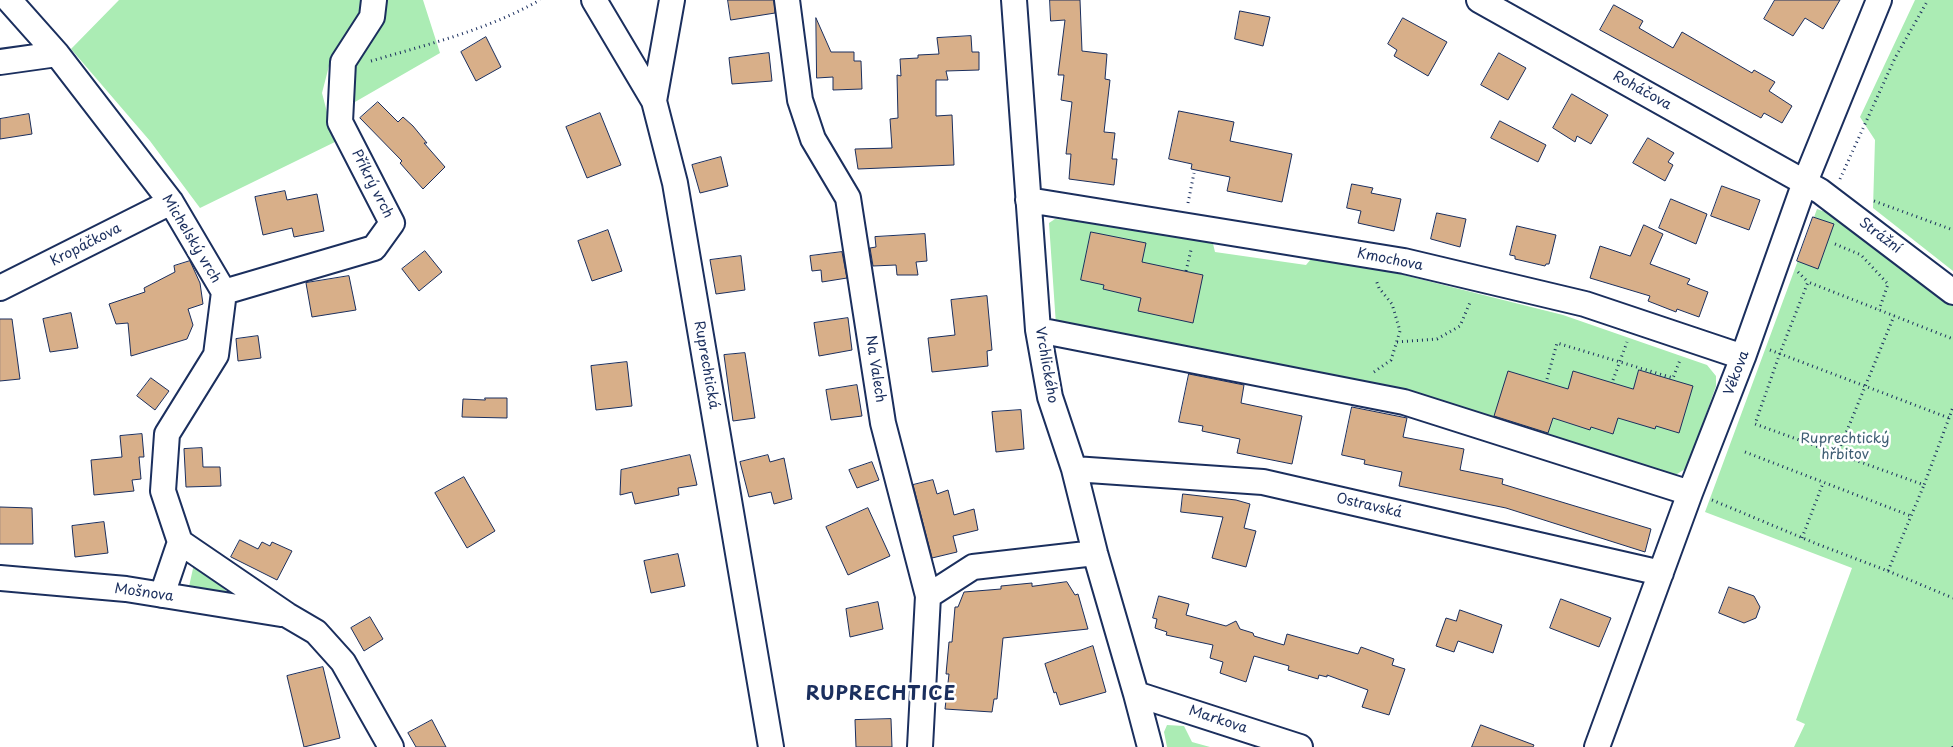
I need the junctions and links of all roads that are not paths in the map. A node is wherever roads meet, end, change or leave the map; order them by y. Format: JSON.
{"nodes":[{"id":1,"x":9,"y":0,"type":"edge"},
{"id":2,"x":374,"y":0,"type":"edge"},
{"id":3,"x":594,"y":0,"type":"edge"},
{"id":4,"x":672,"y":0,"type":"edge"},
{"id":5,"x":787,"y":0,"type":"edge"},
{"id":6,"x":1014,"y":0,"type":"edge"},
{"id":7,"x":1479,"y":0,"type":"edge"},
{"id":8,"x":1879,"y":0,"type":"edge"},
{"id":9,"x":57,"y":54,"type":"junction"},
{"id":10,"x":0,"y":62,"type":"edge"},
{"id":11,"x":654,"y":102,"type":"junction"},
{"id":12,"x":1813,"y":186,"type":"junction"},
{"id":13,"x":1028,"y":200,"type":"junction"},
{"id":14,"x":171,"y":202,"type":"junction"},
{"id":15,"x":0,"y":288,"type":"edge"},
{"id":16,"x":224,"y":292,"type":"junction"},
{"id":17,"x":1953,"y":292,"type":"edge"},
{"id":18,"x":1038,"y":330,"type":"junction"},
{"id":19,"x":1743,"y":357,"type":"junction"},
{"id":20,"x":1074,"y":469,"type":"junction"},
{"id":21,"x":1690,"y":492,"type":"junction"},
{"id":22,"x":180,"y":542,"type":"junction"},
{"id":23,"x":1094,"y":553,"type":"junction"},
{"id":24,"x":1661,"y":573,"type":"junction"},
{"id":25,"x":0,"y":578,"type":"edge"},
{"id":26,"x":162,"y":595,"type":"junction"},
{"id":27,"x":928,"y":596,"type":"junction"},
{"id":28,"x":287,"y":614,"type":"junction"},
{"id":29,"x":1136,"y":694,"type":"junction"},
{"id":30,"x":391,"y":747,"type":"edge"},
{"id":31,"x":771,"y":747,"type":"edge"},
{"id":32,"x":920,"y":747,"type":"edge"},
{"id":33,"x":1150,"y":747,"type":"edge"},
{"id":34,"x":1300,"y":747,"type":"edge"},
{"id":35,"x":1597,"y":747,"type":"edge"}],
"edges":[{"from":1,"to":9,"type":"street","name":"Michelský vrch"},
{"from":2,"to":16,"type":"street","name":"Příkrý vrch"},
{"from":3,"to":11,"type":"street","name":"Ruprechtická"},
{"from":4,"to":11,"type":"street"},
{"from":5,"to":27,"type":"street","name":"Na Valech"},
{"from":6,"to":13,"type":"street","name":"Vrchlického"},
{"from":7,"to":12,"type":"street","name":"Roháčova"},
{"from":8,"to":12,"type":"street","name":"Věkova"},
{"from":9,"to":10,"type":"street"},
{"from":9,"to":14,"type":"street","name":"Michelský vrch"},
{"from":11,"to":31,"type":"street","name":"Ruprechtická"},
{"from":12,"to":17,"type":"street","name":"Strážní"},
{"from":12,"to":19,"type":"street","name":"Věkova"},
{"from":13,"to":18,"type":"street","name":"Vrchlického"},
{"from":13,"to":19,"type":"street","name":"Kmochova"},
{"from":14,"to":15,"type":"street","name":"Kropáčkova"},
{"from":14,"to":16,"type":"street","name":"Michelský vrch"},
{"from":16,"to":22,"type":"street","name":"Michelský vrch"},
{"from":18,"to":20,"type":"street","name":"Vrchlického"},
{"from":18,"to":21,"type":"street"},
{"from":19,"to":21,"type":"street","name":"Věkova"},
{"from":20,"to":23,"type":"street","name":"Vrchlického"},
{"from":20,"to":24,"type":"street","name":"Ostravská"},
{"from":21,"to":24,"type":"street","name":"Věkova"},
{"from":22,"to":26,"type":"street"},
{"from":22,"to":28,"type":"street"},
{"from":23,"to":27,"type":"street"},
{"from":23,"to":29,"type":"street","name":"Vrchlického"},
{"from":24,"to":35,"type":"street","name":"Věkova"},
{"from":25,"to":26,"type":"street","name":"Mošnova"},
{"from":26,"to":28,"type":"street","name":"Mošnova"},
{"from":27,"to":32,"type":"street","name":"Na Valech"},
{"from":28,"to":30,"type":"street"},
{"from":29,"to":33,"type":"street","name":"Vrchlického"},
{"from":29,"to":34,"type":"street","name":"Markova"}]}
